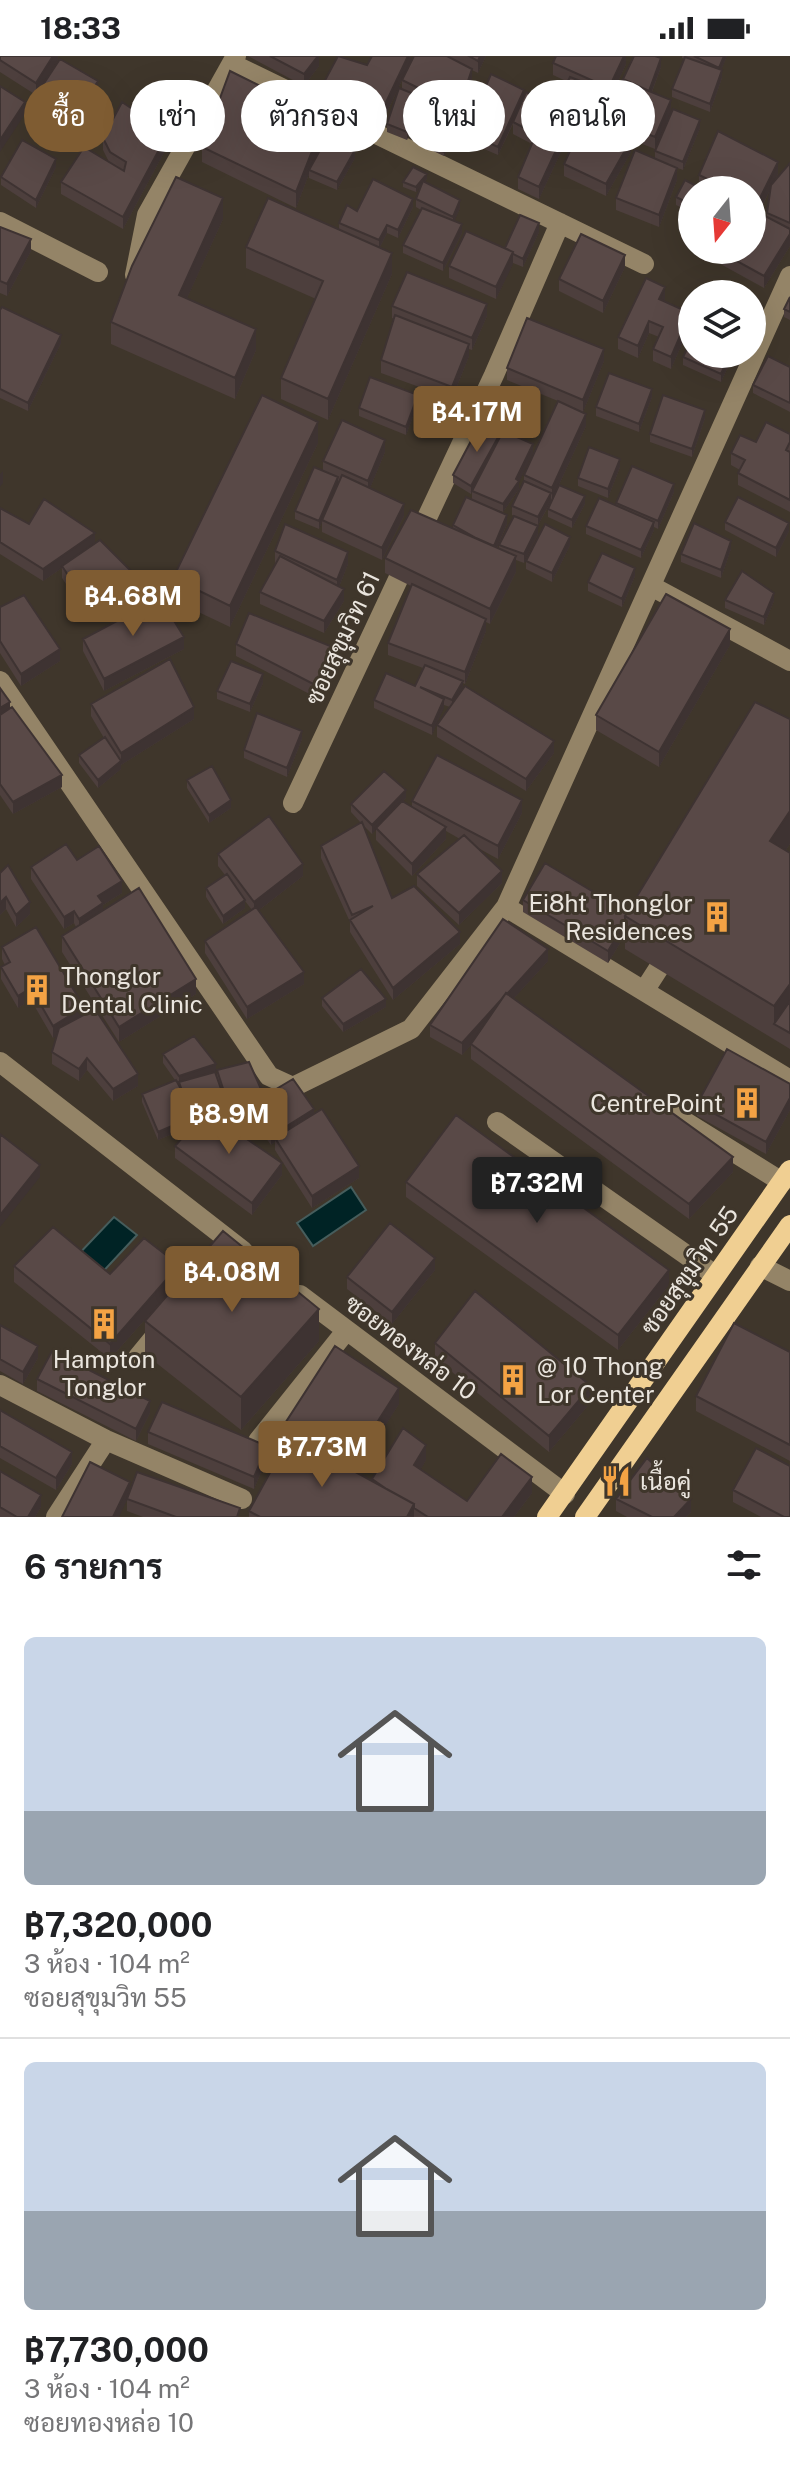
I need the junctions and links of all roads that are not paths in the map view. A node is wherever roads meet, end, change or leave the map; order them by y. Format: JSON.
{"nodes":[{"id":1,"x":234,"y":60,"type":"edge"},
{"id":2,"x":0,"y":222,"type":"edge"},
{"id":3,"x":560,"y":223,"type":"junction"},
{"id":4,"x":644,"y":264,"type":"dead end"},
{"id":5,"x":98,"y":272,"type":"dead end"},
{"id":6,"x":790,"y":276,"type":"edge"},
{"id":7,"x":132,"y":287,"type":"edge"},
{"id":8,"x":651,"y":586,"type":"junction"},
{"id":9,"x":790,"y":661,"type":"edge"},
{"id":10,"x":0,"y":681,"type":"edge"},
{"id":11,"x":293,"y":803,"type":"dead end"},
{"id":12,"x":506,"y":907,"type":"junction"},
{"id":13,"x":685,"y":928,"type":"edge"},
{"id":14,"x":644,"y":991,"type":"junction"},
{"id":15,"x":0,"y":1062,"type":"edge"},
{"id":16,"x":790,"y":1080,"type":"edge"},
{"id":17,"x":639,"y":1094,"type":"edge"},
{"id":18,"x":497,"y":1122,"type":"dead end"},
{"id":19,"x":786,"y":1176,"type":"edge"},
{"id":20,"x":790,"y":1225,"type":"edge"},
{"id":21,"x":259,"y":1263,"type":"edge"},
{"id":22,"x":760,"y":1266,"type":"junction"},
{"id":23,"x":715,"y":1275,"type":"junction"},
{"id":24,"x":790,"y":1281,"type":"edge"},
{"id":25,"x":284,"y":1283,"type":"edge"},
{"id":26,"x":178,"y":1309,"type":"edge"},
{"id":27,"x":346,"y":1331,"type":"junction"},
{"id":28,"x":138,"y":1357,"type":"dead end"},
{"id":29,"x":0,"y":1385,"type":"edge"},
{"id":30,"x":106,"y":1440,"type":"junction"},
{"id":31,"x":258,"y":1441,"type":"edge"},
{"id":32,"x":565,"y":1494,"type":"junction"},
{"id":33,"x":242,"y":1499,"type":"dead end"},
{"id":34,"x":56,"y":1517,"type":"edge"},
{"id":35,"x":547,"y":1517,"type":"edge"},
{"id":36,"x":577,"y":1517,"type":"edge"},
{"id":37,"x":585,"y":1517,"type":"edge"}],
"edges":[{"from":1,"to":3,"type":"street"},
{"from":1,"to":7,"type":"street"},
{"from":2,"to":5,"type":"street"},
{"from":3,"to":4,"type":"street"},
{"from":3,"to":11,"type":"street","name":"ซอยสุขุมวิท 61"},
{"from":6,"to":8,"type":"street"},
{"from":8,"to":9,"type":"street"},
{"from":8,"to":12,"type":"street"},
{"from":10,"to":12,"type":"street"},
{"from":12,"to":14,"type":"street"},
{"from":13,"to":14,"type":"street"},
{"from":14,"to":16,"type":"street"},
{"from":15,"to":21,"type":"street"},
{"from":17,"to":19,"type":"street"},
{"from":18,"to":23,"type":"street"},
{"from":19,"to":23,"type":"main road","name":"ซอยสุขุมวิท 55"},
{"from":20,"to":22,"type":"main road"},
{"from":22,"to":24,"type":"street"},
{"from":22,"to":37,"type":"main road"},
{"from":23,"to":32,"type":"main road","name":"ซอยสุขุมวิท 55"},
{"from":25,"to":27,"type":"street","name":"ซอยทองหล่อ 10"},
{"from":26,"to":28,"type":"street"},
{"from":27,"to":31,"type":"street"},
{"from":27,"to":32,"type":"street","name":"ซอยทองหล่อ 10"},
{"from":29,"to":30,"type":"street"},
{"from":30,"to":33,"type":"street"},
{"from":30,"to":34,"type":"street"},
{"from":32,"to":35,"type":"main road","name":"ซอยสุขุมวิท 55"},
{"from":32,"to":36,"type":"main road"}]}
